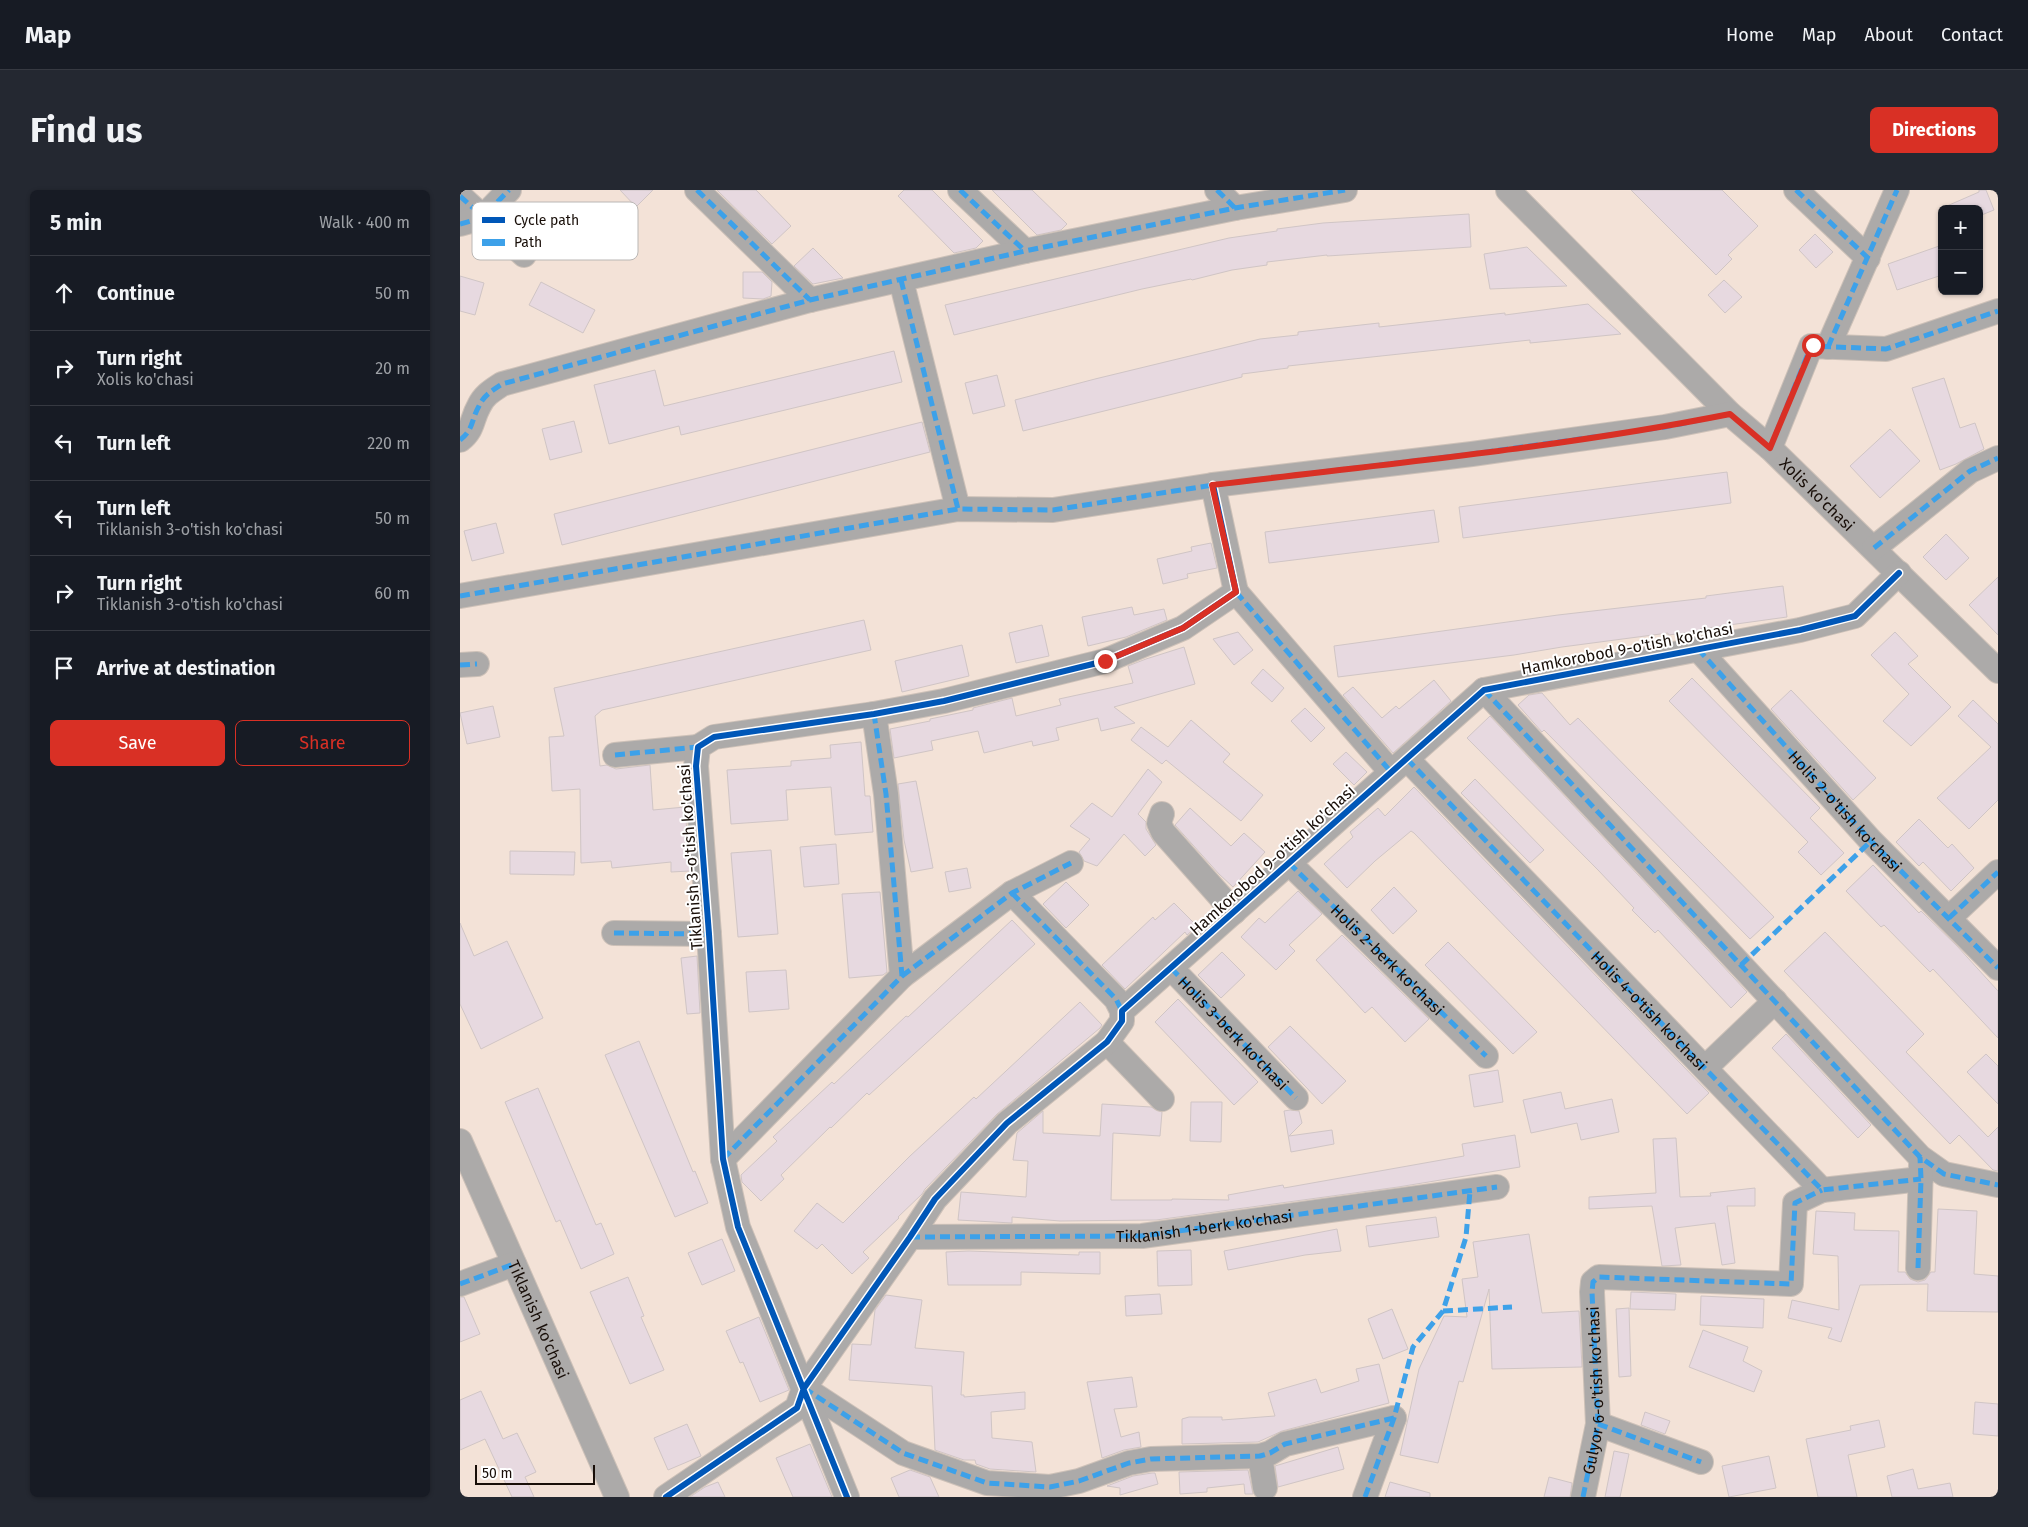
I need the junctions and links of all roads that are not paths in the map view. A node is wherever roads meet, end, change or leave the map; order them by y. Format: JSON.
{"nodes":[{"id":1,"x":509,"y":190,"type":"edge"},
{"id":2,"x":697,"y":190,"type":"edge"},
{"id":3,"x":960,"y":190,"type":"edge"},
{"id":4,"x":1216,"y":190,"type":"edge"},
{"id":5,"x":1345,"y":190,"type":"edge"},
{"id":6,"x":1508,"y":190,"type":"edge"},
{"id":7,"x":1796,"y":190,"type":"edge"},
{"id":8,"x":1897,"y":190,"type":"edge"},
{"id":9,"x":460,"y":196,"type":"edge"},
{"id":10,"x":494,"y":202,"type":"edge"},
{"id":11,"x":1235,"y":208,"type":"junction"},
{"id":12,"x":471,"y":221,"type":"edge"},
{"id":13,"x":1024,"y":252,"type":"junction"},
{"id":14,"x":1868,"y":258,"type":"junction"},
{"id":15,"x":901,"y":280,"type":"junction"},
{"id":16,"x":810,"y":300,"type":"junction"},
{"id":17,"x":1998,"y":310,"type":"edge"},
{"id":18,"x":1828,"y":347,"type":"junction"},
{"id":19,"x":1730,"y":414,"type":"junction"},
{"id":20,"x":460,"y":440,"type":"edge"},
{"id":21,"x":1770,"y":448,"type":"junction"},
{"id":22,"x":1998,"y":458,"type":"edge"},
{"id":23,"x":1212,"y":485,"type":"junction"},
{"id":24,"x":958,"y":509,"type":"junction"},
{"id":25,"x":1874,"y":548,"type":"junction"},
{"id":26,"x":1899,"y":572,"type":"junction"},
{"id":27,"x":1236,"y":592,"type":"junction"},
{"id":28,"x":460,"y":596,"type":"edge"},
{"id":29,"x":1698,"y":649,"type":"junction"},
{"id":30,"x":1998,"y":672,"type":"edge"},
{"id":31,"x":1484,"y":690,"type":"junction"},
{"id":32,"x":874,"y":714,"type":"junction"},
{"id":33,"x":698,"y":747,"type":"junction"},
{"id":34,"x":615,"y":755,"type":"dead end"},
{"id":35,"x":1399,"y":765,"type":"junction"},
{"id":36,"x":1162,"y":814,"type":"dead end"},
{"id":37,"x":1071,"y":863,"type":"dead end"},
{"id":38,"x":1289,"y":863,"type":"junction"},
{"id":39,"x":1998,"y":872,"type":"edge"},
{"id":40,"x":1012,"y":892,"type":"junction"},
{"id":41,"x":1234,"y":912,"type":"junction"},
{"id":42,"x":1949,"y":918,"type":"junction"},
{"id":43,"x":614,"y":933,"type":"dead end"},
{"id":44,"x":709,"y":934,"type":"junction"},
{"id":45,"x":1171,"y":968,"type":"junction"},
{"id":46,"x":1998,"y":968,"type":"edge"},
{"id":47,"x":902,"y":976,"type":"junction"},
{"id":48,"x":1775,"y":1001,"type":"junction"},
{"id":49,"x":1122,"y":1011,"type":"junction"},
{"id":50,"x":1107,"y":1042,"type":"junction"},
{"id":51,"x":1486,"y":1056,"type":"dead end"},
{"id":52,"x":1705,"y":1068,"type":"junction"},
{"id":53,"x":1296,"y":1098,"type":"dead end"},
{"id":54,"x":1162,"y":1099,"type":"dead end"},
{"id":55,"x":460,"y":1141,"type":"edge"},
{"id":56,"x":723,"y":1159,"type":"junction"},
{"id":57,"x":1921,"y":1168,"type":"junction"},
{"id":58,"x":1998,"y":1185,"type":"edge"},
{"id":59,"x":1497,"y":1187,"type":"dead end"},
{"id":60,"x":1822,"y":1190,"type":"junction"},
{"id":61,"x":910,"y":1237,"type":"junction"},
{"id":62,"x":514,"y":1264,"type":"junction"},
{"id":63,"x":1918,"y":1268,"type":"dead end"},
{"id":64,"x":460,"y":1284,"type":"edge"},
{"id":65,"x":804,"y":1388,"type":"junction"},
{"id":66,"x":1598,"y":1424,"type":"junction"},
{"id":67,"x":1260,"y":1456,"type":"junction"},
{"id":68,"x":1701,"y":1462,"type":"dead end"},
{"id":69,"x":1265,"y":1488,"type":"dead end"},
{"id":70,"x":617,"y":1497,"type":"edge"},
{"id":71,"x":666,"y":1497,"type":"edge"},
{"id":72,"x":847,"y":1497,"type":"edge"},
{"id":73,"x":1365,"y":1497,"type":"edge"},
{"id":74,"x":1582,"y":1497,"type":"edge"}],
"edges":[{"from":1,"to":10,"type":"street"},
{"from":2,"to":16,"type":"street"},
{"from":3,"to":13,"type":"street"},
{"from":4,"to":11,"type":"street"},
{"from":5,"to":11,"type":"street"},
{"from":6,"to":19,"type":"street","name":"Xolis ko'chasi"},
{"from":7,"to":14,"type":"street"},
{"from":8,"to":14,"type":"street"},
{"from":9,"to":12,"type":"street"},
{"from":11,"to":13,"type":"street"},
{"from":13,"to":15,"type":"street"},
{"from":14,"to":18,"type":"street"},
{"from":15,"to":16,"type":"street"},
{"from":15,"to":24,"type":"street"},
{"from":16,"to":20,"type":"street"},
{"from":17,"to":18,"type":"street"},
{"from":18,"to":21,"type":"street"},
{"from":19,"to":21,"type":"street","name":"Xolis ko'chasi"},
{"from":19,"to":23,"type":"street"},
{"from":21,"to":25,"type":"street","name":"Xolis ko'chasi"},
{"from":22,"to":25,"type":"street"},
{"from":23,"to":24,"type":"street"},
{"from":23,"to":27,"type":"street"},
{"from":24,"to":28,"type":"street"},
{"from":25,"to":26,"type":"street","name":"Xolis ko'chasi"},
{"from":26,"to":29,"type":"street","name":"Hamkorobod 9-o'tish ko'chasi"},
{"from":26,"to":30,"type":"street","name":"Xolis ko'chasi"},
{"from":27,"to":32,"type":"street","name":"Tiklanish 3-o'tish ko'chasi"},
{"from":27,"to":35,"type":"street","name":"Holis 4-o'tish ko'chasi"},
{"from":29,"to":31,"type":"street","name":"Hamkorobod 9-o'tish ko'chasi"},
{"from":29,"to":42,"type":"street","name":"Holis 2-o'tish ko'chasi"},
{"from":31,"to":35,"type":"street","name":"Hamkorobod 9-o'tish ko'chasi"},
{"from":31,"to":48,"type":"street"},
{"from":32,"to":33,"type":"street","name":"Tiklanish 3-o'tish ko'chasi"},
{"from":32,"to":47,"type":"street"},
{"from":33,"to":34,"type":"street"},
{"from":33,"to":44,"type":"street","name":"Tiklanish 3-o'tish ko'chasi"},
{"from":35,"to":38,"type":"street","name":"Hamkorobod 9-o'tish ko'chasi"},
{"from":35,"to":52,"type":"street","name":"Holis 4-o'tish ko'chasi"},
{"from":36,"to":41,"type":"street"},
{"from":37,"to":40,"type":"street"},
{"from":38,"to":41,"type":"street","name":"Hamkorobod 9-o'tish ko'chasi"},
{"from":38,"to":51,"type":"street","name":"Holis 2-berk ko'chasi"},
{"from":39,"to":42,"type":"street"},
{"from":40,"to":47,"type":"street"},
{"from":40,"to":49,"type":"street"},
{"from":41,"to":45,"type":"street","name":"Hamkorobod 9-o'tish ko'chasi"},
{"from":42,"to":46,"type":"street","name":"Holis 2-o'tish ko'chasi"},
{"from":43,"to":44,"type":"street"},
{"from":44,"to":56,"type":"street","name":"Tiklanish 3-o'tish ko'chasi"},
{"from":45,"to":49,"type":"street","name":"Hamkorobod 9-o'tish ko'chasi"},
{"from":45,"to":53,"type":"street","name":"Holis 3-berk ko'chasi"},
{"from":47,"to":56,"type":"street"},
{"from":48,"to":52,"type":"street"},
{"from":48,"to":57,"type":"street"},
{"from":49,"to":50,"type":"street","name":"Hamkorobod 9-o'tish ko'chasi"},
{"from":50,"to":54,"type":"street"},
{"from":50,"to":61,"type":"street","name":"Hamkorobod 9-o'tish ko'chasi"},
{"from":52,"to":60,"type":"street","name":"Holis 4-o'tish ko'chasi"},
{"from":55,"to":62,"type":"street","name":"Tiklanish ko'chasi"},
{"from":56,"to":65,"type":"street","name":"Tiklanish 3-o'tish ko'chasi"},
{"from":57,"to":58,"type":"street"},
{"from":57,"to":60,"type":"street"},
{"from":57,"to":63,"type":"street"},
{"from":59,"to":61,"type":"street","name":"Tiklanish 1-berk ko'chasi"},
{"from":60,"to":66,"type":"street","name":"Gulyor 6-o'tish ko'chasi"},
{"from":61,"to":65,"type":"street","name":"Hamkorobod 9-o'tish ko'chasi"},
{"from":62,"to":64,"type":"street"},
{"from":62,"to":70,"type":"street","name":"Tiklanish ko'chasi"},
{"from":65,"to":67,"type":"street"},
{"from":65,"to":71,"type":"street","name":"Hamkorobod 9-o'tish ko'chasi"},
{"from":65,"to":72,"type":"street","name":"Tiklanish 3-o'tish ko'chasi"},
{"from":66,"to":68,"type":"street"},
{"from":66,"to":74,"type":"street","name":"Gulyor 6-o'tish ko'chasi"},
{"from":67,"to":69,"type":"street"},
{"from":67,"to":73,"type":"street"}]}
